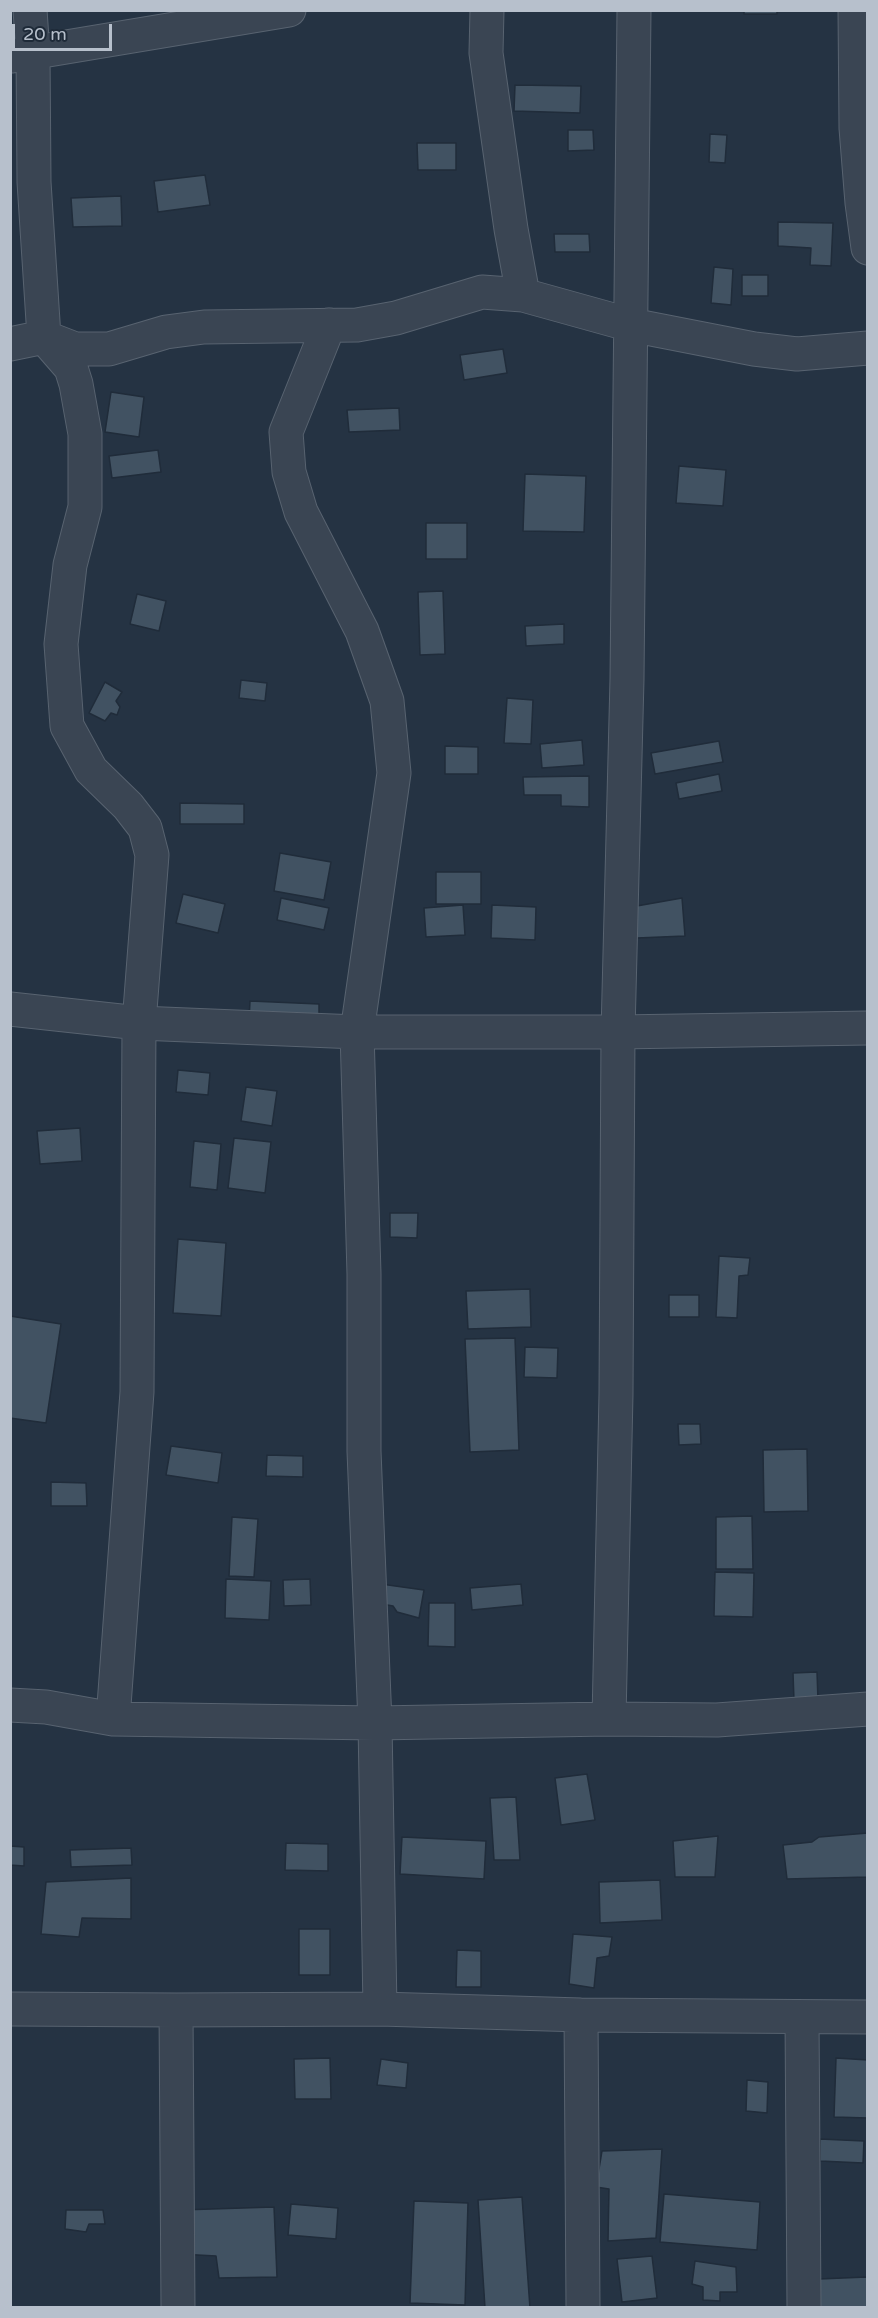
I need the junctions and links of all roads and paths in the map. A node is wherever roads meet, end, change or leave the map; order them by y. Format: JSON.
{"nodes":[{"id":1,"x":30,"y":10,"type":"edge"},
{"id":2,"x":487,"y":10,"type":"edge"},
{"id":3,"x":634,"y":10,"type":"edge"},
{"id":4,"x":855,"y":10,"type":"edge"},
{"id":5,"x":276,"y":12,"type":"edge"},
{"id":6,"x":22,"y":55,"type":"edge"},
{"id":7,"x":867,"y":248,"type":"edge"},
{"id":8,"x":523,"y":295,"type":"junction"},
{"id":9,"x":329,"y":325,"type":"junction"},
{"id":10,"x":631,"y":325,"type":"junction"},
{"id":11,"x":44,"y":337,"type":"junction"},
{"id":12,"x":10,"y":344,"type":"edge"},
{"id":13,"x":867,"y":348,"type":"edge"},
{"id":14,"x":10,"y":1010,"type":"edge"},
{"id":15,"x":139,"y":1023,"type":"junction"},
{"id":16,"x":867,"y":1028,"type":"edge"},
{"id":17,"x":357,"y":1032,"type":"junction"},
{"id":18,"x":618,"y":1032,"type":"junction"},
{"id":19,"x":10,"y":1705,"type":"edge"},
{"id":20,"x":867,"y":1709,"type":"edge"},
{"id":21,"x":112,"y":1719,"type":"junction"},
{"id":22,"x":609,"y":1719,"type":"junction"},
{"id":23,"x":375,"y":1723,"type":"junction"},
{"id":24,"x":10,"y":2008,"type":"edge"},
{"id":25,"x":380,"y":2009,"type":"junction"},
{"id":26,"x":176,"y":2010,"type":"junction"},
{"id":27,"x":581,"y":2015,"type":"junction"},
{"id":28,"x":802,"y":2017,"type":"junction"},
{"id":29,"x":867,"y":2018,"type":"edge"},
{"id":30,"x":178,"y":2307,"type":"edge"},
{"id":31,"x":583,"y":2307,"type":"edge"},
{"id":32,"x":804,"y":2307,"type":"edge"}],
"edges":[{"from":1,"to":6,"type":"street"},
{"from":2,"to":8,"type":"street"},
{"from":3,"to":10,"type":"street"},
{"from":4,"to":7,"type":"street"},
{"from":5,"to":6,"type":"street"},
{"from":6,"to":11,"type":"street"},
{"from":8,"to":9,"type":"street"},
{"from":8,"to":10,"type":"street"},
{"from":9,"to":11,"type":"street"},
{"from":9,"to":17,"type":"street"},
{"from":10,"to":13,"type":"street"},
{"from":10,"to":18,"type":"street"},
{"from":11,"to":12,"type":"street"},
{"from":11,"to":15,"type":"street"},
{"from":14,"to":15,"type":"street"},
{"from":15,"to":17,"type":"street"},
{"from":15,"to":21,"type":"street"},
{"from":16,"to":18,"type":"street"},
{"from":17,"to":18,"type":"street"},
{"from":17,"to":23,"type":"street"},
{"from":18,"to":22,"type":"street"},
{"from":19,"to":21,"type":"street"},
{"from":20,"to":22,"type":"street"},
{"from":21,"to":23,"type":"street"},
{"from":22,"to":23,"type":"street"},
{"from":23,"to":25,"type":"street"},
{"from":24,"to":26,"type":"street"},
{"from":25,"to":26,"type":"street"},
{"from":25,"to":27,"type":"street"},
{"from":26,"to":30,"type":"street"},
{"from":27,"to":28,"type":"street"},
{"from":27,"to":31,"type":"street"},
{"from":28,"to":29,"type":"street"},
{"from":28,"to":32,"type":"street"}]}
